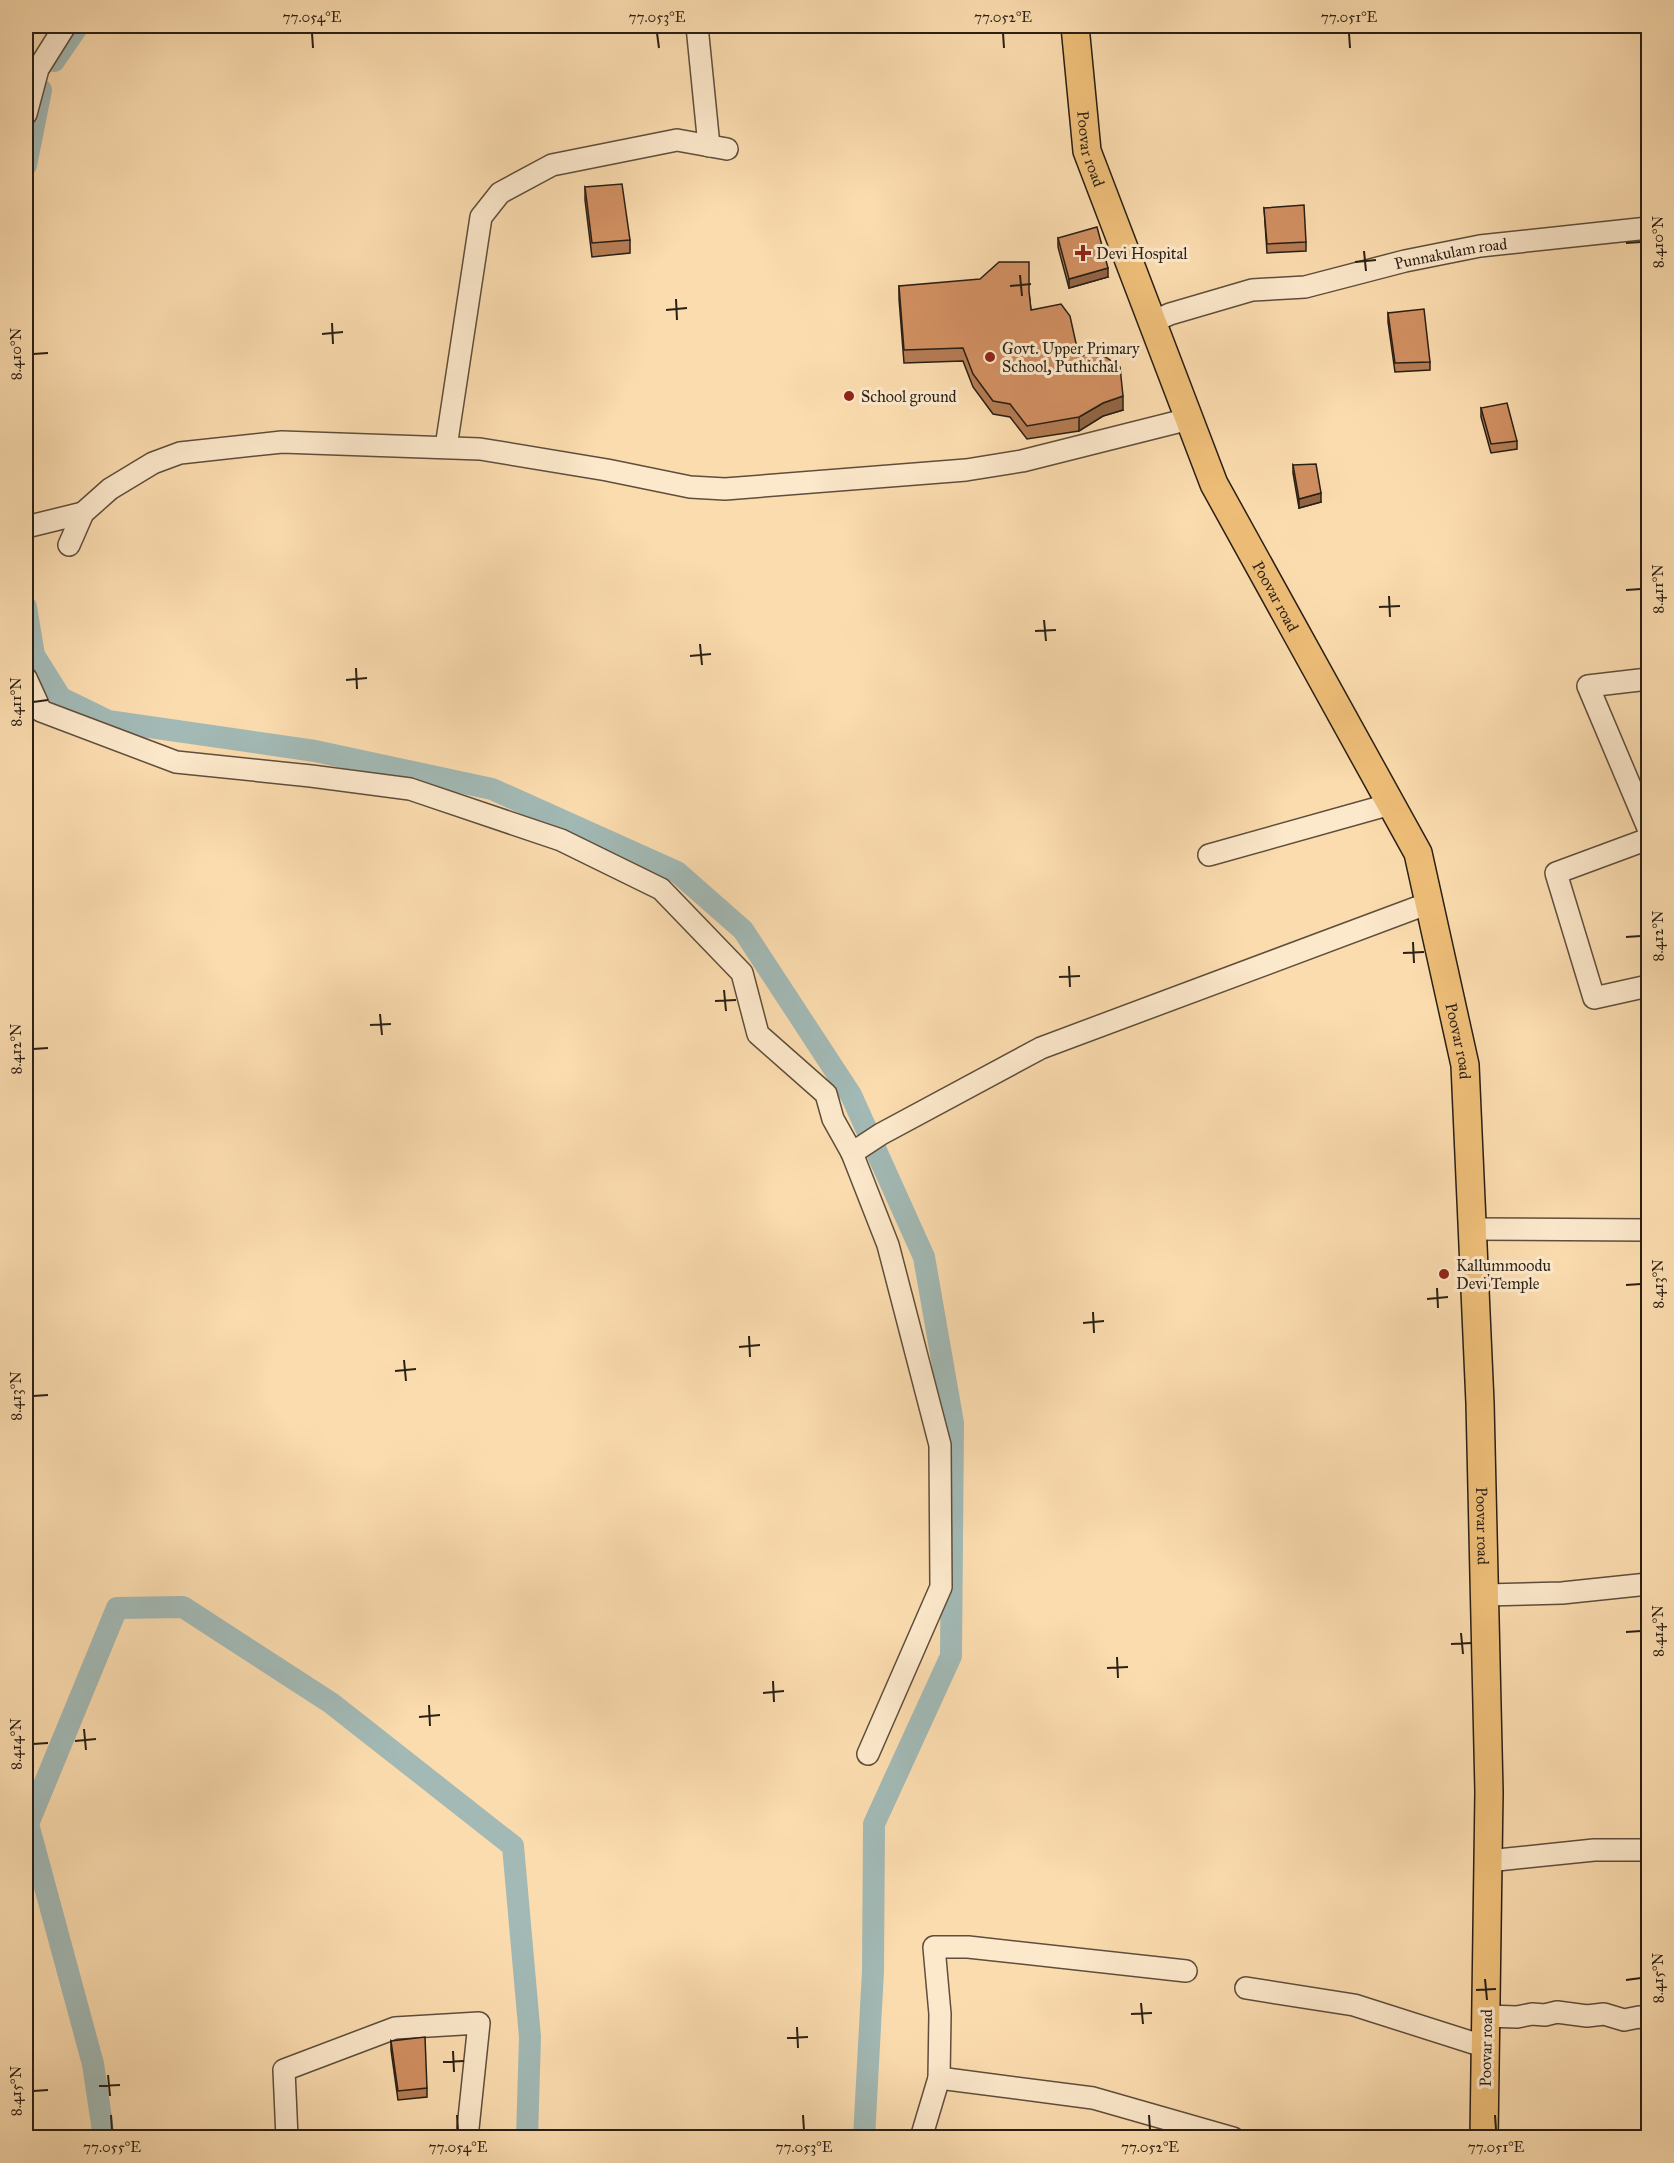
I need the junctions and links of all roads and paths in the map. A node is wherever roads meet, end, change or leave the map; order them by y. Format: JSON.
{"nodes":[{"id":1,"x":65,"y":26,"type":"edge"},
{"id":2,"x":697,"y":26,"type":"edge"},
{"id":3,"x":1075,"y":26,"type":"edge"},
{"id":4,"x":26,"y":114,"type":"edge"},
{"id":5,"x":1648,"y":228,"type":"edge"},
{"id":6,"x":1152,"y":322,"type":"junction"},
{"id":7,"x":1189,"y":418,"type":"junction"},
{"id":8,"x":446,"y":447,"type":"junction"},
{"id":9,"x":83,"y":513,"type":"junction"},
{"id":10,"x":26,"y":527,"type":"edge"},
{"id":11,"x":69,"y":545,"type":"dead end"},
{"id":12,"x":26,"y":678,"type":"edge"},
{"id":13,"x":1648,"y":679,"type":"edge"},
{"id":14,"x":1391,"y":804,"type":"junction"},
{"id":15,"x":1648,"y":828,"type":"edge"},
{"id":16,"x":1648,"y":839,"type":"edge"},
{"id":17,"x":1209,"y":855,"type":"dead end"},
{"id":18,"x":1429,"y":903,"type":"junction"},
{"id":19,"x":1648,"y":986,"type":"edge"},
{"id":20,"x":855,"y":1151,"type":"junction"},
{"id":21,"x":1473,"y":1229,"type":"junction"},
{"id":22,"x":1648,"y":1230,"type":"edge"},
{"id":23,"x":1648,"y":1584,"type":"edge"},
{"id":24,"x":1485,"y":1595,"type":"junction"},
{"id":25,"x":868,"y":1754,"type":"dead end"},
{"id":26,"x":1648,"y":1850,"type":"edge"},
{"id":27,"x":1488,"y":1861,"type":"junction"},
{"id":28,"x":1186,"y":1971,"type":"dead end"},
{"id":29,"x":1246,"y":1988,"type":"dead end"},
{"id":30,"x":1486,"y":2016,"type":"junction"},
{"id":31,"x":1648,"y":2019,"type":"edge"},
{"id":32,"x":1485,"y":2047,"type":"junction"},
{"id":33,"x":939,"y":2078,"type":"junction"},
{"id":34,"x":287,"y":2138,"type":"edge"},
{"id":35,"x":467,"y":2138,"type":"edge"},
{"id":36,"x":921,"y":2138,"type":"edge"},
{"id":37,"x":1233,"y":2138,"type":"edge"},
{"id":38,"x":1484,"y":2138,"type":"edge"}],
"edges":[{"from":1,"to":4,"type":"street"},
{"from":2,"to":8,"type":"street"},
{"from":3,"to":6,"type":"main road","name":"Poovar road"},
{"from":5,"to":6,"type":"street","name":"Punnakulam road"},
{"from":6,"to":7,"type":"main road","name":"Poovar road"},
{"from":7,"to":8,"type":"street"},
{"from":7,"to":14,"type":"main road","name":"Poovar road"},
{"from":8,"to":9,"type":"street"},
{"from":9,"to":10,"type":"street"},
{"from":9,"to":11,"type":"street"},
{"from":12,"to":20,"type":"street"},
{"from":13,"to":15,"type":"street"},
{"from":14,"to":17,"type":"street"},
{"from":14,"to":18,"type":"main road","name":"Poovar road"},
{"from":16,"to":19,"type":"street"},
{"from":18,"to":20,"type":"street"},
{"from":18,"to":21,"type":"main road","name":"Poovar road"},
{"from":20,"to":25,"type":"street"},
{"from":21,"to":22,"type":"street"},
{"from":21,"to":24,"type":"main road","name":"Poovar road"},
{"from":23,"to":24,"type":"street"},
{"from":24,"to":27,"type":"main road","name":"Poovar road"},
{"from":26,"to":27,"type":"street"},
{"from":27,"to":30,"type":"main road","name":"Poovar road"},
{"from":28,"to":33,"type":"street"},
{"from":29,"to":32,"type":"street"},
{"from":30,"to":31,"type":"street"},
{"from":30,"to":32,"type":"main road","name":"Poovar road"},
{"from":32,"to":38,"type":"main road","name":"Poovar road"},
{"from":33,"to":36,"type":"street"},
{"from":33,"to":37,"type":"street"},
{"from":34,"to":35,"type":"street"}]}
